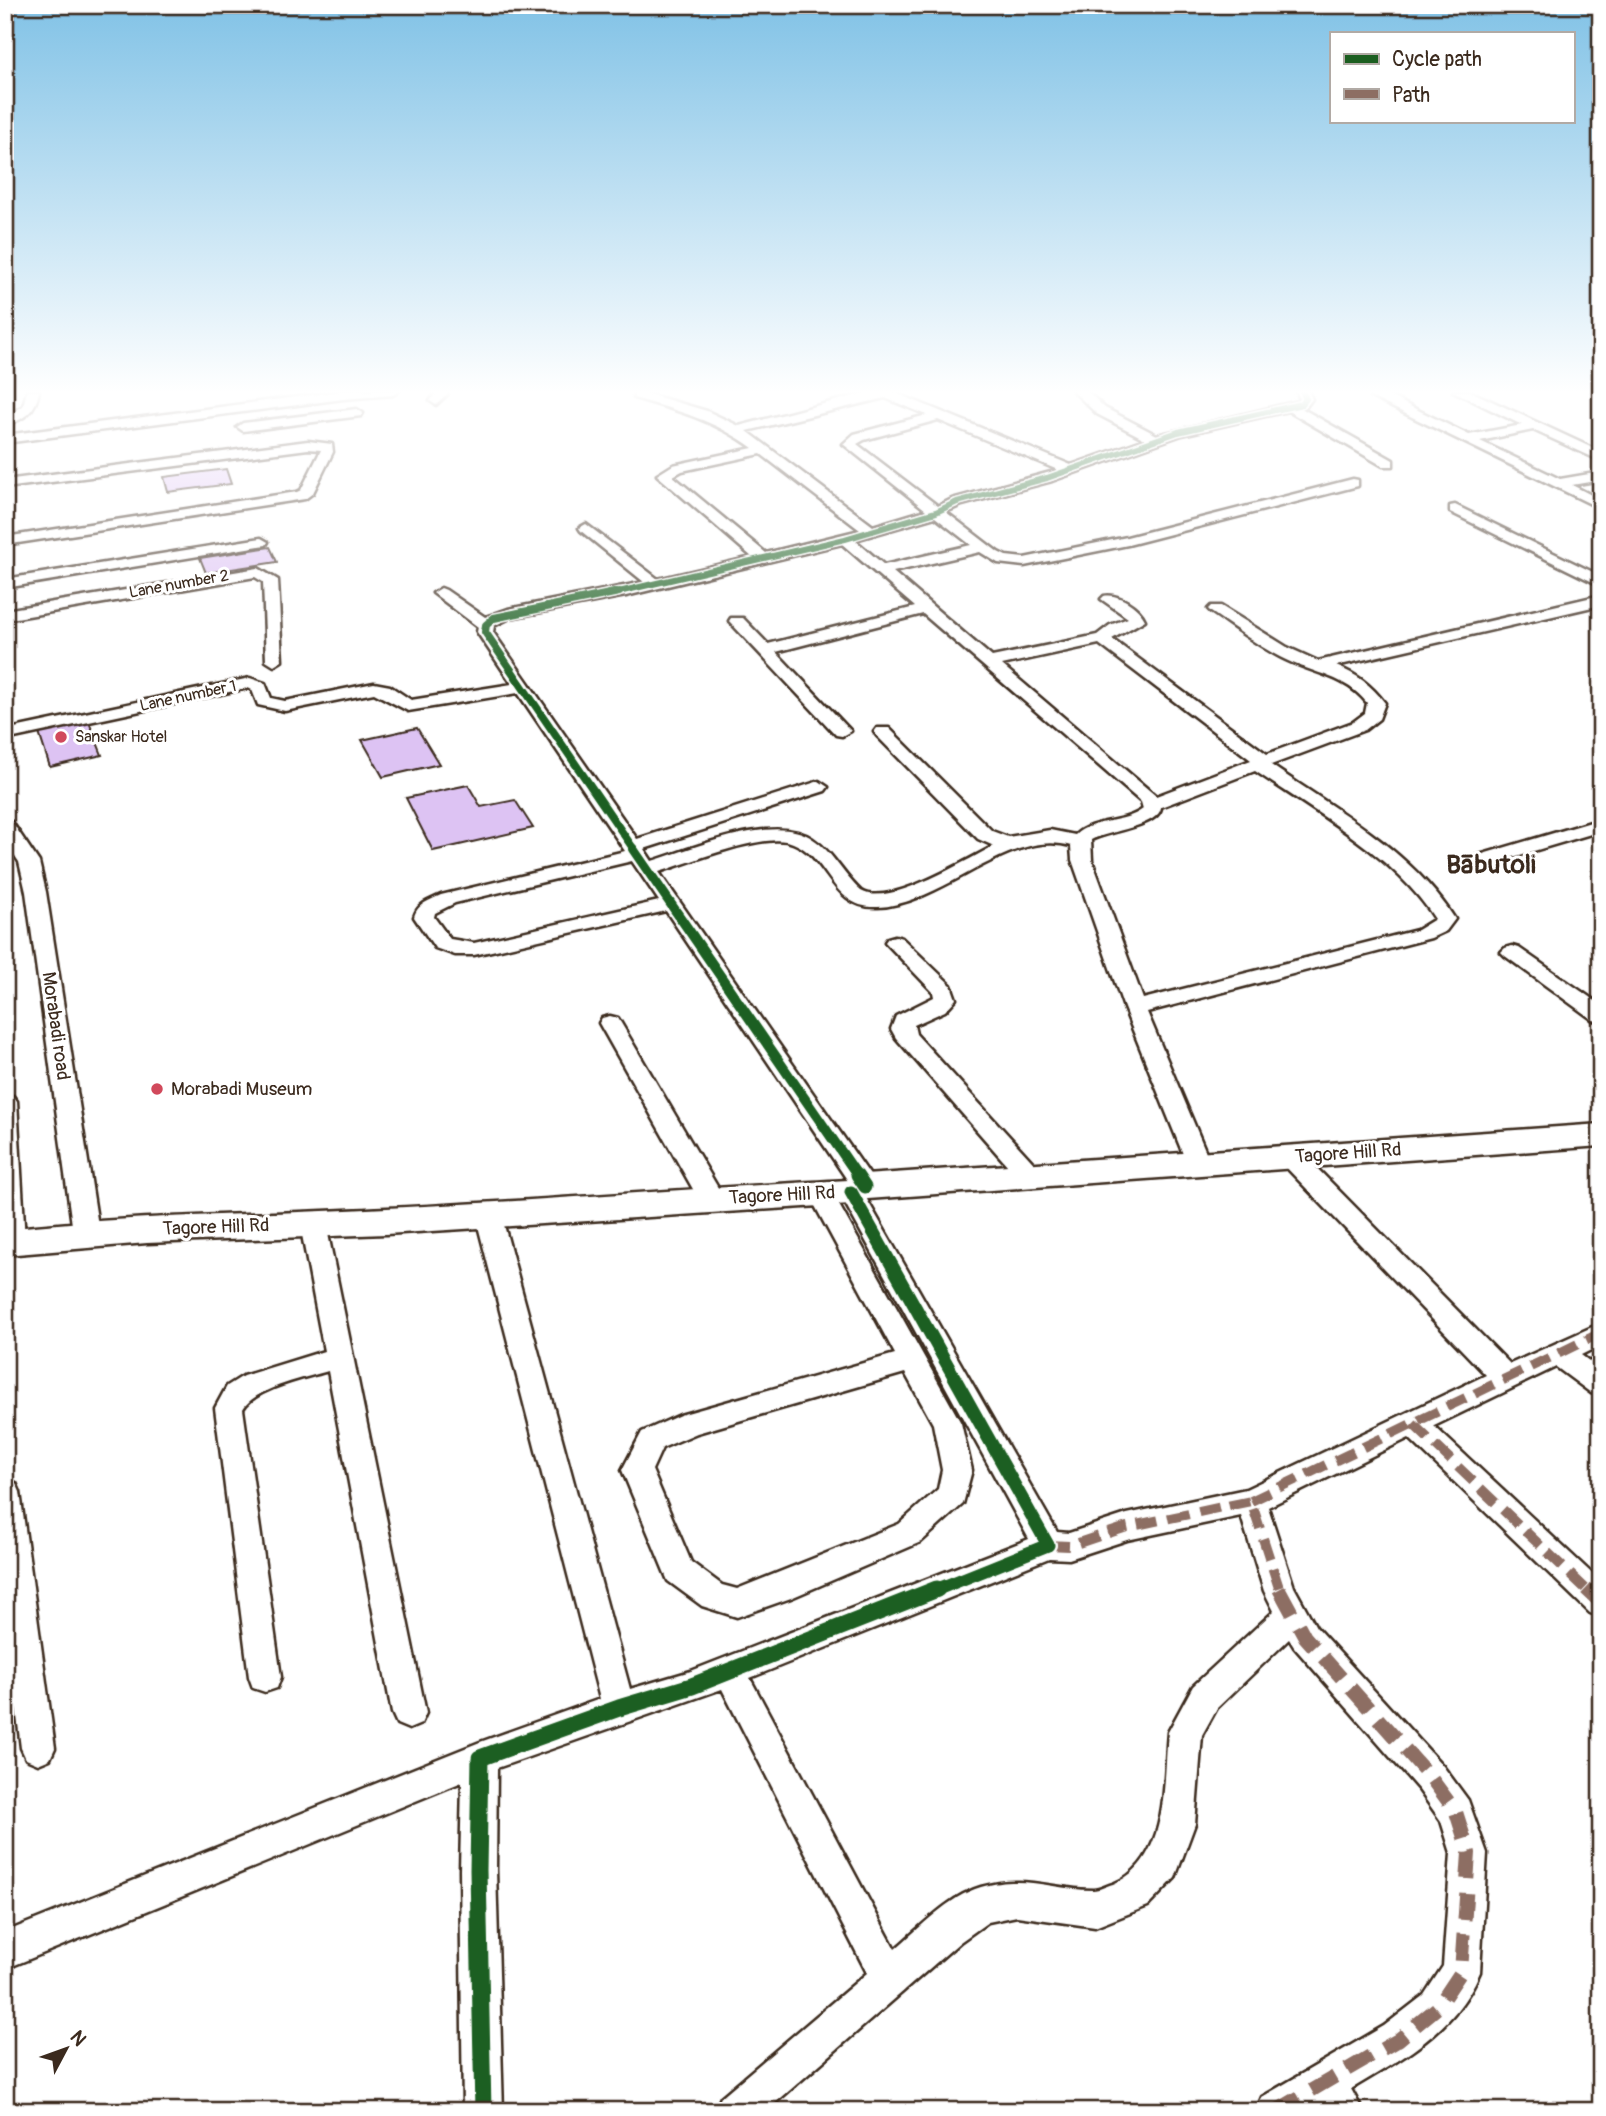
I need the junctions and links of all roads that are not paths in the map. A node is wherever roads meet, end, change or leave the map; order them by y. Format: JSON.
{"nodes":[{"id":1,"x":308,"y":490,"type":"edge"},
{"id":2,"x":682,"y":490,"type":"edge"},
{"id":3,"x":815,"y":490,"type":"edge"},
{"id":4,"x":908,"y":490,"type":"edge"},
{"id":5,"x":1003,"y":490,"type":"edge"},
{"id":6,"x":1323,"y":490,"type":"edge"},
{"id":7,"x":1569,"y":490,"type":"edge"},
{"id":8,"x":1601,"y":505,"type":"edge"},
{"id":9,"x":1455,"y":509,"type":"dead end"},
{"id":10,"x":936,"y":512,"type":"junction"},
{"id":11,"x":586,"y":528,"type":"dead end"},
{"id":12,"x":871,"y":532,"type":"junction"},
{"id":13,"x":845,"y":540,"type":"junction"},
{"id":14,"x":5,"y":541,"type":"edge"},
{"id":15,"x":261,"y":542,"type":"dead end"},
{"id":16,"x":982,"y":547,"type":"junction"},
{"id":17,"x":764,"y":559,"type":"junction"},
{"id":18,"x":881,"y":570,"type":"junction"},
{"id":19,"x":1601,"y":582,"type":"edge"},
{"id":20,"x":5,"y":584,"type":"edge"},
{"id":21,"x":655,"y":584,"type":"junction"},
{"id":22,"x":441,"y":593,"type":"dead end"},
{"id":23,"x":1110,"y":598,"type":"dead end"},
{"id":24,"x":1601,"y":600,"type":"edge"},
{"id":25,"x":927,"y":608,"type":"junction"},
{"id":26,"x":1216,"y":609,"type":"dead end"},
{"id":27,"x":5,"y":615,"type":"edge"},
{"id":28,"x":737,"y":621,"type":"dead end"},
{"id":29,"x":485,"y":625,"type":"junction"},
{"id":30,"x":1102,"y":639,"type":"junction"},
{"id":31,"x":766,"y":650,"type":"junction"},
{"id":32,"x":274,"y":661,"type":"dead end"},
{"id":33,"x":990,"y":662,"type":"junction"},
{"id":34,"x":1320,"y":666,"type":"junction"},
{"id":35,"x":522,"y":687,"type":"junction"},
{"id":36,"x":842,"y":731,"type":"dead end"},
{"id":37,"x":883,"y":732,"type":"dead end"},
{"id":38,"x":5,"y":735,"type":"edge"},
{"id":39,"x":1261,"y":763,"type":"junction"},
{"id":40,"x":819,"y":787,"type":"dead end"},
{"id":41,"x":1151,"y":804,"type":"junction"},
{"id":42,"x":1601,"y":825,"type":"edge"},
{"id":43,"x":5,"y":827,"type":"edge"},
{"id":44,"x":1080,"y":843,"type":"junction"},
{"id":45,"x":1013,"y":844,"type":"junction"},
{"id":46,"x":639,"y":857,"type":"junction"},
{"id":47,"x":1483,"y":860,"type":"dead end"},
{"id":48,"x":671,"y":904,"type":"junction"},
{"id":49,"x":895,"y":942,"type":"dead end"},
{"id":50,"x":1511,"y":952,"type":"dead end"},
{"id":51,"x":1135,"y":1008,"type":"junction"},
{"id":52,"x":1601,"y":1016,"type":"edge"},
{"id":53,"x":610,"y":1023,"type":"dead end"},
{"id":54,"x":5,"y":1101,"type":"edge"},
{"id":55,"x":1601,"y":1135,"type":"edge"},
{"id":56,"x":1291,"y":1157,"type":"junction"},
{"id":57,"x":1199,"y":1164,"type":"junction"},
{"id":58,"x":1031,"y":1176,"type":"junction"},
{"id":59,"x":845,"y":1191,"type":"junction"},
{"id":60,"x":711,"y":1198,"type":"junction"},
{"id":61,"x":488,"y":1214,"type":"junction"},
{"id":62,"x":313,"y":1224,"type":"junction"},
{"id":63,"x":86,"y":1232,"type":"junction"},
{"id":64,"x":9,"y":1242,"type":"edge"},
{"id":65,"x":1601,"y":1333,"type":"edge"},
{"id":66,"x":1558,"y":1353,"type":"junction"},
{"id":67,"x":340,"y":1357,"type":"junction"},
{"id":68,"x":912,"y":1360,"type":"junction"},
{"id":69,"x":1505,"y":1377,"type":"junction"},
{"id":70,"x":1601,"y":1385,"type":"edge"},
{"id":71,"x":1413,"y":1424,"type":"junction"},
{"id":72,"x":5,"y":1492,"type":"edge"},
{"id":73,"x":1251,"y":1501,"type":"junction"},
{"id":74,"x":1048,"y":1545,"type":"junction"},
{"id":75,"x":1601,"y":1603,"type":"edge"},
{"id":76,"x":1293,"y":1614,"type":"junction"},
{"id":77,"x":729,"y":1671,"type":"junction"},
{"id":78,"x":265,"y":1677,"type":"dead end"},
{"id":79,"x":618,"y":1708,"type":"junction"},
{"id":80,"x":409,"y":1713,"type":"dead end"},
{"id":81,"x":38,"y":1748,"type":"dead end"},
{"id":82,"x":480,"y":1758,"type":"junction"},
{"id":83,"x":5,"y":1951,"type":"edge"},
{"id":84,"x":890,"y":1978,"type":"junction"},
{"id":85,"x":1333,"y":2097,"type":"edge"},
{"id":86,"x":483,"y":2111,"type":"edge"},
{"id":87,"x":735,"y":2111,"type":"edge"},
{"id":88,"x":1276,"y":2111,"type":"edge"}],
"edges":[{"from":1,"to":14,"type":"street"},
{"from":2,"to":17,"type":"street"},
{"from":3,"to":12,"type":"street"},
{"from":4,"to":10,"type":"street"},
{"from":5,"to":10,"type":"street"},
{"from":6,"to":16,"type":"street"},
{"from":7,"to":8,"type":"street"},
{"from":9,"to":19,"type":"street"},
{"from":10,"to":12,"type":"street"},
{"from":10,"to":16,"type":"street"},
{"from":11,"to":21,"type":"street"},
{"from":12,"to":13,"type":"street"},
{"from":13,"to":17,"type":"street"},
{"from":13,"to":18,"type":"street"},
{"from":15,"to":20,"type":"street"},
{"from":16,"to":18,"type":"street"},
{"from":17,"to":21,"type":"street"},
{"from":18,"to":25,"type":"street"},
{"from":21,"to":29,"type":"street"},
{"from":22,"to":29,"type":"street"},
{"from":23,"to":30,"type":"street"},
{"from":24,"to":34,"type":"street"},
{"from":25,"to":31,"type":"street"},
{"from":25,"to":33,"type":"street"},
{"from":26,"to":34,"type":"street"},
{"from":27,"to":32,"type":"street","name":"Lane number 2"},
{"from":28,"to":31,"type":"street"},
{"from":29,"to":35,"type":"street"},
{"from":30,"to":33,"type":"street"},
{"from":30,"to":39,"type":"street"},
{"from":31,"to":36,"type":"street"},
{"from":33,"to":41,"type":"street"},
{"from":34,"to":39,"type":"street"},
{"from":35,"to":38,"type":"street","name":"Lane number 1"},
{"from":35,"to":46,"type":"street"},
{"from":37,"to":45,"type":"street"},
{"from":39,"to":41,"type":"street"},
{"from":39,"to":51,"type":"street"},
{"from":40,"to":46,"type":"street"},
{"from":41,"to":44,"type":"street"},
{"from":42,"to":47,"type":"street"},
{"from":43,"to":63,"type":"street","name":"Morabadi road"},
{"from":44,"to":45,"type":"street"},
{"from":44,"to":51,"type":"street"},
{"from":45,"to":46,"type":"street"},
{"from":46,"to":48,"type":"street"},
{"from":46,"to":48,"type":"street"},
{"from":48,"to":59,"type":"street"},
{"from":49,"to":58,"type":"street"},
{"from":50,"to":52,"type":"street"},
{"from":51,"to":57,"type":"street"},
{"from":53,"to":60,"type":"street"},
{"from":54,"to":64,"type":"street"},
{"from":55,"to":56,"type":"main road","name":"Tagore Hill Rd"},
{"from":56,"to":57,"type":"main road","name":"Tagore Hill Rd"},
{"from":56,"to":69,"type":"street"},
{"from":57,"to":58,"type":"main road","name":"Tagore Hill Rd"},
{"from":58,"to":59,"type":"main road","name":"Tagore Hill Rd"},
{"from":59,"to":60,"type":"main road","name":"Tagore Hill Rd"},
{"from":59,"to":68,"type":"street"},
{"from":59,"to":74,"type":"street"},
{"from":60,"to":61,"type":"main road","name":"Tagore Hill Rd"},
{"from":61,"to":62,"type":"main road","name":"Tagore Hill Rd"},
{"from":61,"to":79,"type":"street"},
{"from":62,"to":63,"type":"main road","name":"Tagore Hill Rd"},
{"from":62,"to":67,"type":"street"},
{"from":63,"to":64,"type":"main road","name":"Tagore Hill Rd"},
{"from":65,"to":66,"type":"street"},
{"from":66,"to":69,"type":"street"},
{"from":66,"to":70,"type":"street"},
{"from":67,"to":78,"type":"street"},
{"from":67,"to":80,"type":"street"},
{"from":68,"to":68,"type":"street"},
{"from":69,"to":71,"type":"street"},
{"from":71,"to":73,"type":"street"},
{"from":71,"to":75,"type":"street"},
{"from":72,"to":81,"type":"street"},
{"from":73,"to":74,"type":"street"},
{"from":73,"to":76,"type":"street"},
{"from":74,"to":77,"type":"street"},
{"from":76,"to":84,"type":"street"},
{"from":76,"to":85,"type":"street"},
{"from":77,"to":79,"type":"street"},
{"from":77,"to":84,"type":"street"},
{"from":79,"to":82,"type":"street"},
{"from":82,"to":83,"type":"street"},
{"from":82,"to":86,"type":"street"},
{"from":84,"to":87,"type":"street"},
{"from":85,"to":88,"type":"street"}]}
